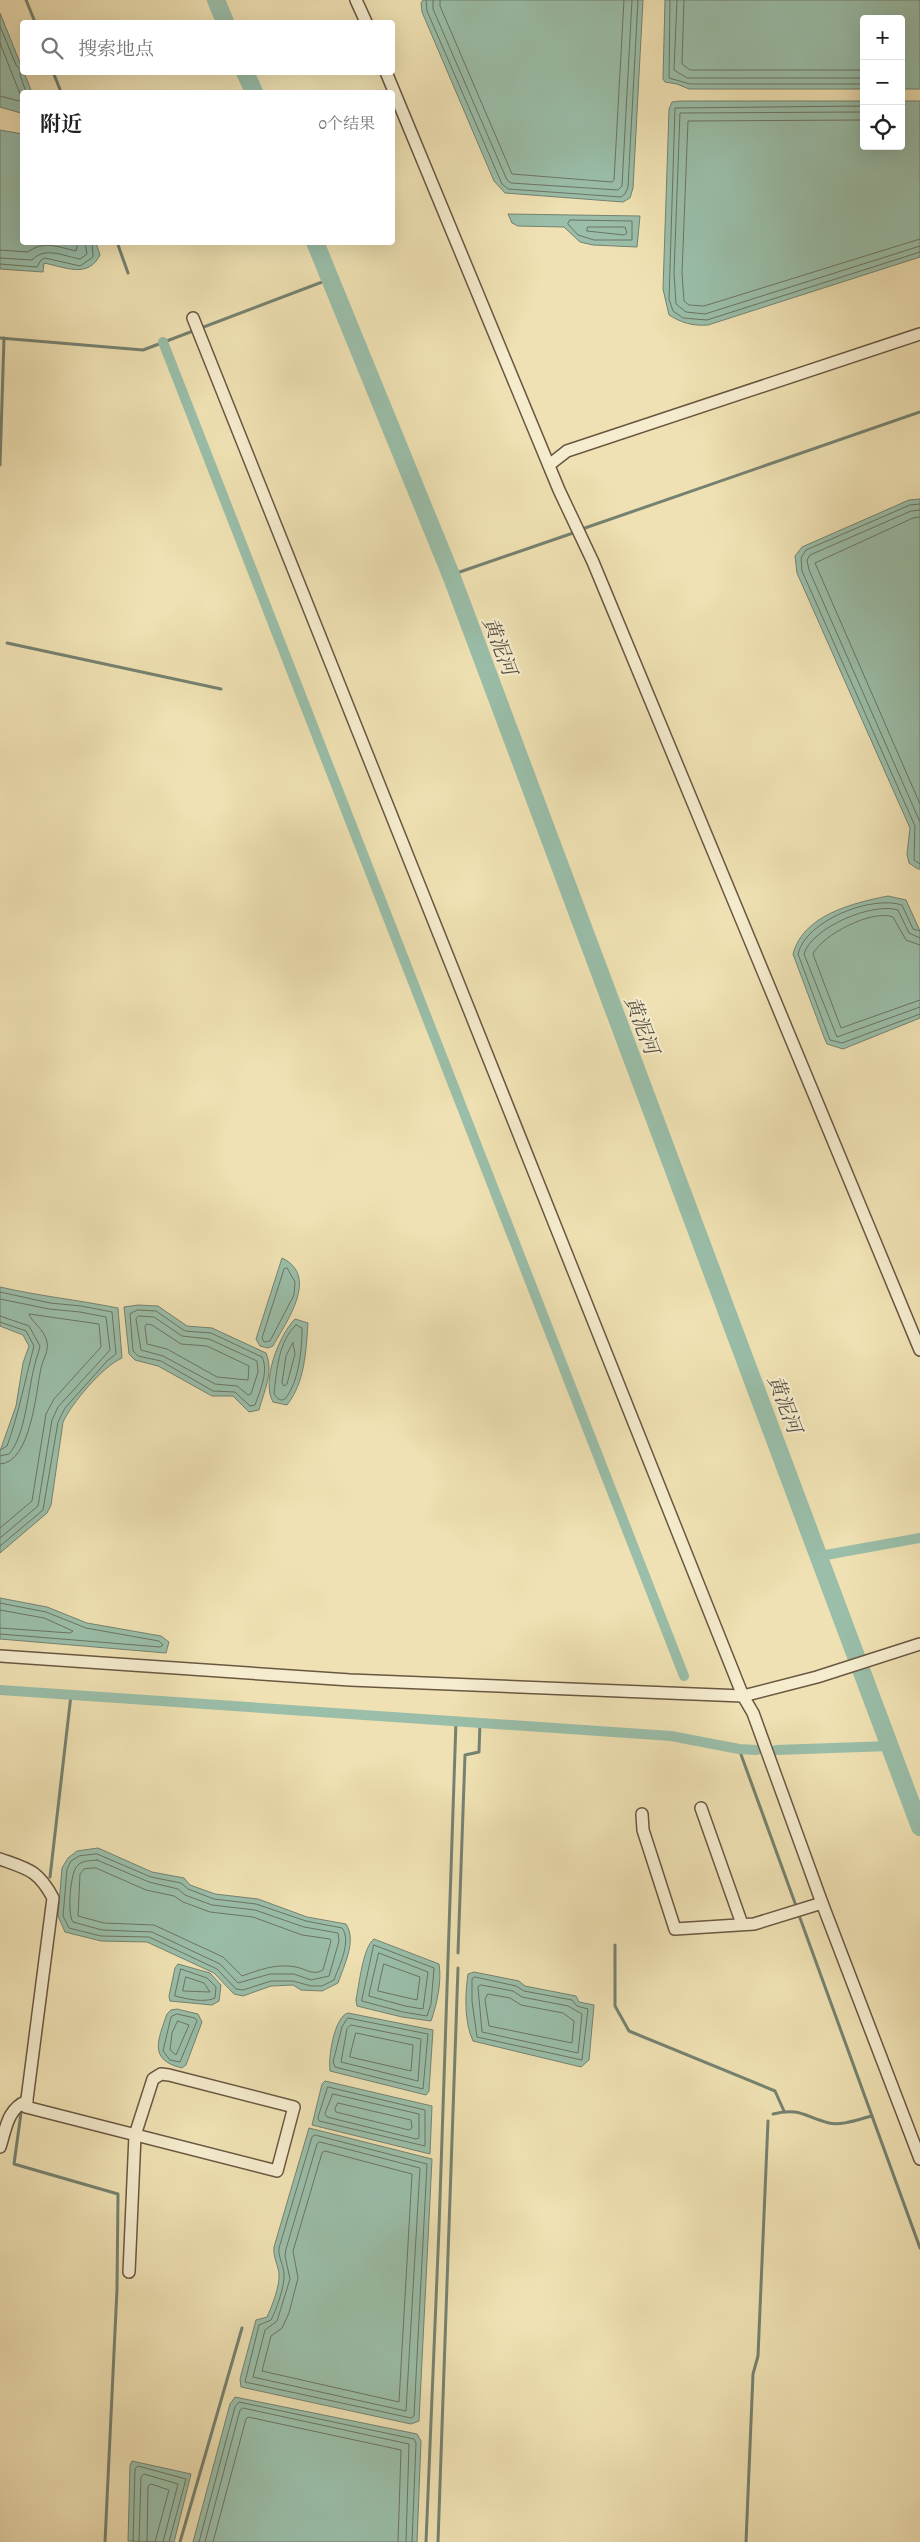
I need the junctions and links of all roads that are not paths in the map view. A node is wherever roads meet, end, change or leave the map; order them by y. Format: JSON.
{"nodes":[{"id":1,"x":356,"y":0,"type":"edge"},
{"id":2,"x":365,"y":20,"type":"edge"},
{"id":3,"x":387,"y":75,"type":"edge"},
{"id":4,"x":393,"y":90,"type":"edge"},
{"id":5,"x":395,"y":94,"type":"edge"},
{"id":6,"x":193,"y":318,"type":"dead end"},
{"id":7,"x":920,"y":334,"type":"edge"},
{"id":8,"x":548,"y":465,"type":"junction"},
{"id":9,"x":920,"y":1350,"type":"edge"},
{"id":10,"x":920,"y":1644,"type":"edge"},
{"id":11,"x":0,"y":1656,"type":"edge"},
{"id":12,"x":744,"y":1696,"type":"junction"},
{"id":13,"x":701,"y":1808,"type":"dead end"},
{"id":14,"x":642,"y":1814,"type":"dead end"},
{"id":15,"x":0,"y":1859,"type":"edge"},
{"id":16,"x":822,"y":1903,"type":"junction"},
{"id":17,"x":742,"y":1924,"type":"junction"},
{"id":18,"x":27,"y":2102,"type":"junction"},
{"id":19,"x":135,"y":2135,"type":"junction"},
{"id":20,"x":0,"y":2147,"type":"edge"},
{"id":21,"x":920,"y":2159,"type":"edge"},
{"id":22,"x":129,"y":2272,"type":"dead end"}],
"edges":[{"from":1,"to":2,"type":"street"},
{"from":3,"to":4,"type":"street"},
{"from":5,"to":8,"type":"street"},
{"from":6,"to":12,"type":"street"},
{"from":7,"to":8,"type":"street"},
{"from":8,"to":9,"type":"street"},
{"from":10,"to":12,"type":"street"},
{"from":11,"to":12,"type":"street"},
{"from":12,"to":16,"type":"street"},
{"from":13,"to":17,"type":"street"},
{"from":14,"to":17,"type":"street"},
{"from":15,"to":18,"type":"street"},
{"from":16,"to":17,"type":"street"},
{"from":16,"to":21,"type":"street"},
{"from":18,"to":19,"type":"street"},
{"from":18,"to":20,"type":"street"},
{"from":19,"to":19,"type":"street"},
{"from":19,"to":22,"type":"street"}]}
